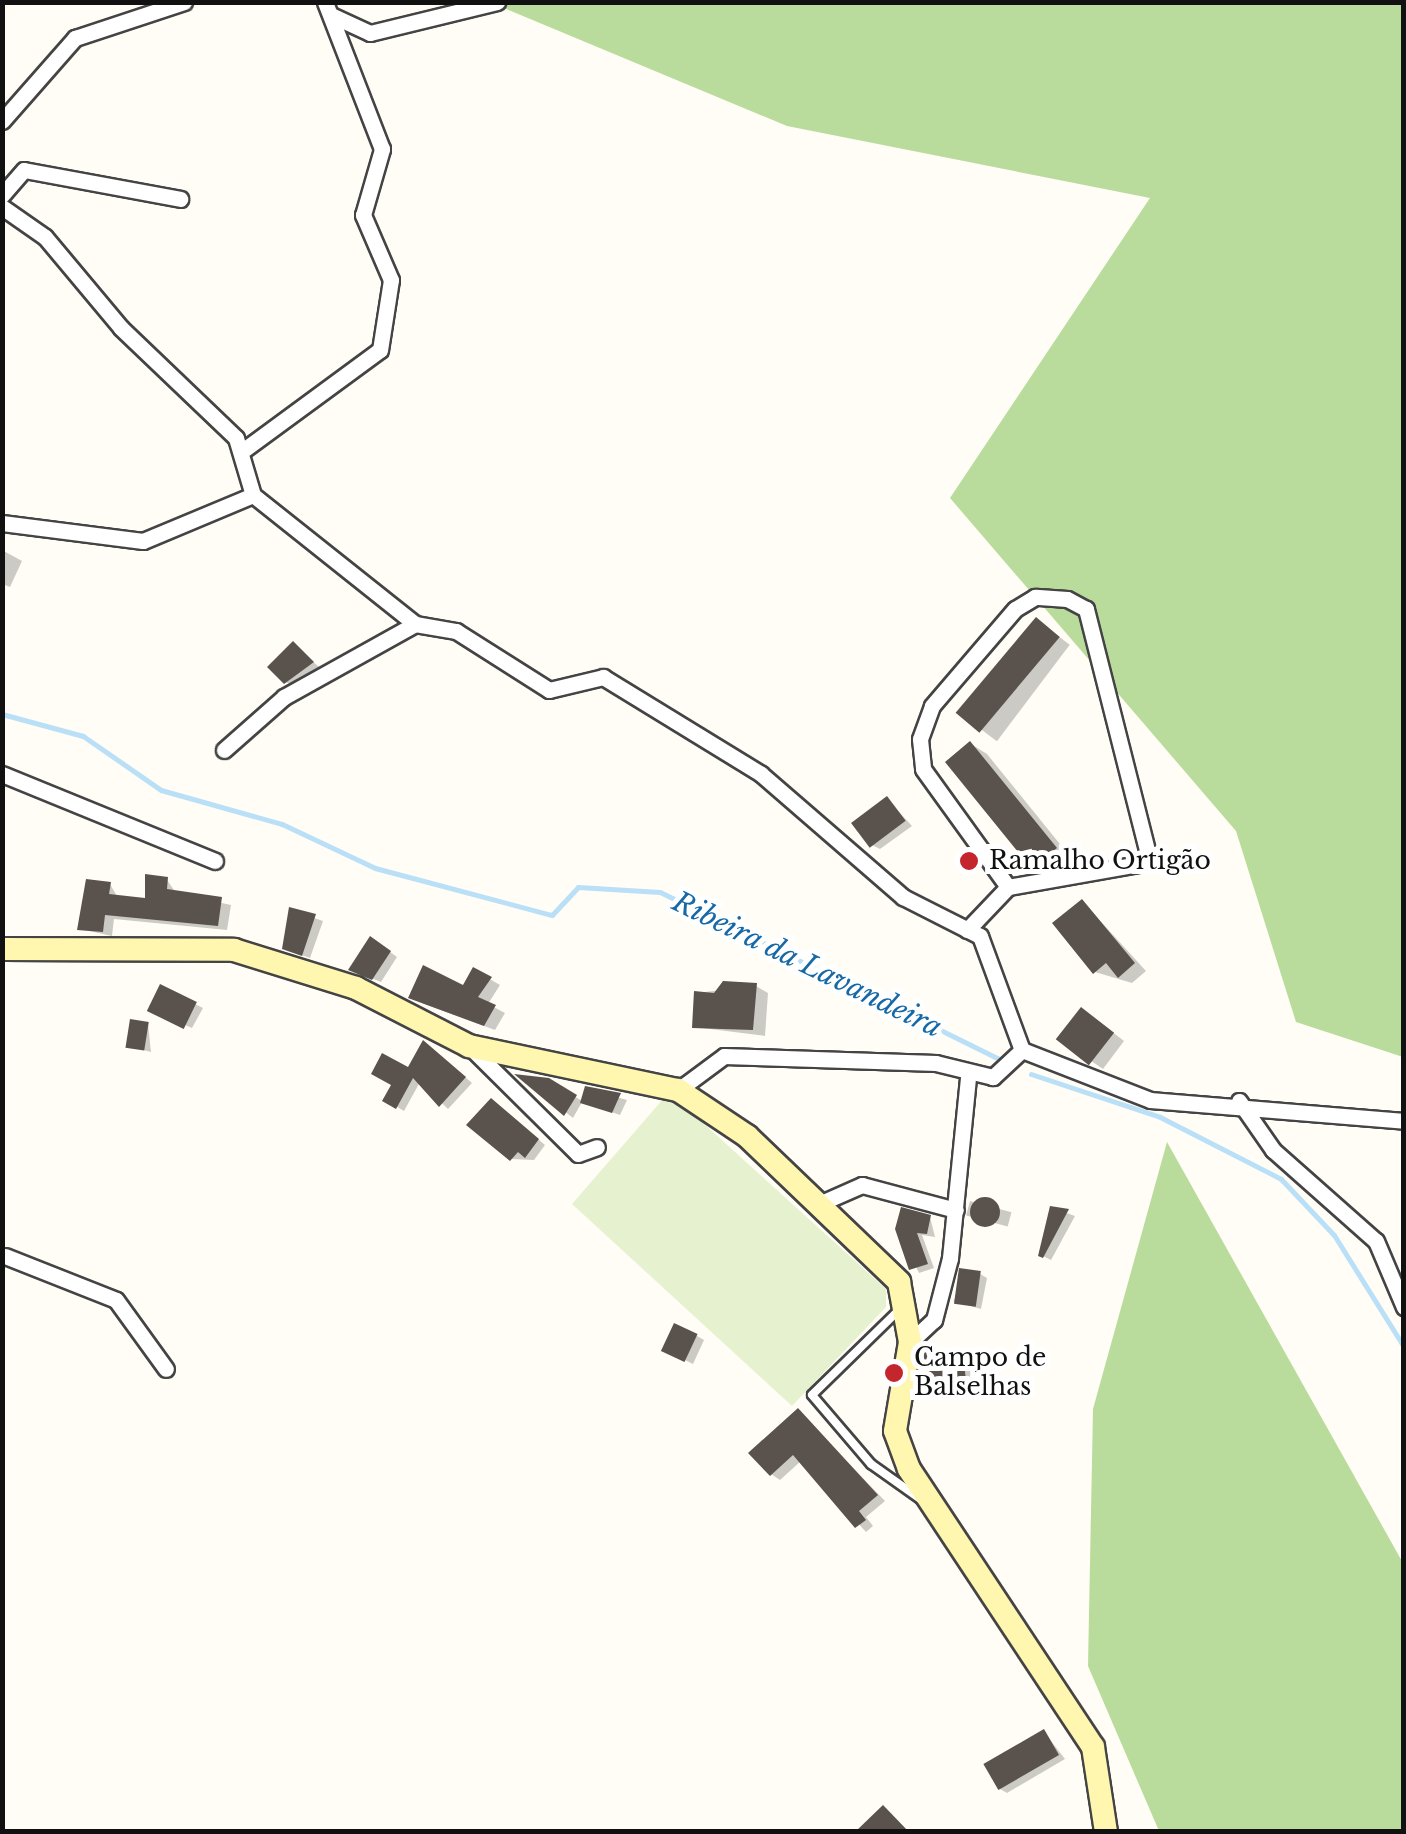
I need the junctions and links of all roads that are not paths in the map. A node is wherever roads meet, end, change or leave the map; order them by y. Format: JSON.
{"nodes":[{"id":1,"x":184,"y":2,"type":"edge"},
{"id":2,"x":497,"y":2,"type":"edge"},
{"id":3,"x":328,"y":9,"type":"edge"},
{"id":4,"x":2,"y":121,"type":"edge"},
{"id":5,"x":2,"y":195,"type":"edge"},
{"id":6,"x":180,"y":198,"type":"dead end"},
{"id":7,"x":2,"y":208,"type":"edge"},
{"id":8,"x":245,"y":450,"type":"junction"},
{"id":9,"x":253,"y":495,"type":"junction"},
{"id":10,"x":2,"y":523,"type":"edge"},
{"id":11,"x":415,"y":624,"type":"junction"},
{"id":12,"x":224,"y":750,"type":"dead end"},
{"id":13,"x":2,"y":774,"type":"edge"},
{"id":14,"x":215,"y":861,"type":"dead end"},
{"id":15,"x":1008,"y":887,"type":"junction"},
{"id":16,"x":967,"y":930,"type":"junction"},
{"id":17,"x":2,"y":949,"type":"edge"},
{"id":18,"x":469,"y":1046,"type":"junction"},
{"id":19,"x":1022,"y":1050,"type":"junction"},
{"id":20,"x":968,"y":1077,"type":"junction"},
{"id":21,"x":678,"y":1090,"type":"junction"},
{"id":22,"x":1239,"y":1101,"type":"junction"},
{"id":23,"x":1404,"y":1121,"type":"edge"},
{"id":24,"x":597,"y":1147,"type":"dead end"},
{"id":25,"x":821,"y":1203,"type":"junction"},
{"id":26,"x":956,"y":1210,"type":"junction"},
{"id":27,"x":3,"y":1258,"type":"edge"},
{"id":28,"x":904,"y":1304,"type":"junction"},
{"id":29,"x":1404,"y":1307,"type":"edge"},
{"id":30,"x":910,"y":1342,"type":"junction"},
{"id":31,"x":166,"y":1369,"type":"dead end"},
{"id":32,"x":934,"y":1504,"type":"junction"},
{"id":33,"x":1106,"y":1832,"type":"edge"}],
"edges":[{"from":1,"to":4,"type":"street"},
{"from":2,"to":3,"type":"street"},
{"from":3,"to":8,"type":"street"},
{"from":5,"to":6,"type":"street"},
{"from":7,"to":8,"type":"street"},
{"from":8,"to":9,"type":"street"},
{"from":9,"to":10,"type":"street"},
{"from":9,"to":11,"type":"street"},
{"from":11,"to":12,"type":"street"},
{"from":11,"to":16,"type":"street"},
{"from":13,"to":14,"type":"street"},
{"from":15,"to":15,"type":"street"},
{"from":15,"to":16,"type":"street"},
{"from":16,"to":19,"type":"street"},
{"from":17,"to":18,"type":"street"},
{"from":18,"to":21,"type":"street"},
{"from":18,"to":24,"type":"street"},
{"from":19,"to":20,"type":"street"},
{"from":19,"to":22,"type":"street"},
{"from":20,"to":21,"type":"street"},
{"from":20,"to":26,"type":"street"},
{"from":21,"to":25,"type":"street"},
{"from":22,"to":23,"type":"street"},
{"from":22,"to":29,"type":"street"},
{"from":25,"to":26,"type":"street"},
{"from":25,"to":28,"type":"street"},
{"from":26,"to":30,"type":"street"},
{"from":27,"to":31,"type":"street"},
{"from":28,"to":30,"type":"street"},
{"from":28,"to":32,"type":"lane"},
{"from":30,"to":32,"type":"street"},
{"from":32,"to":33,"type":"street"}]}
